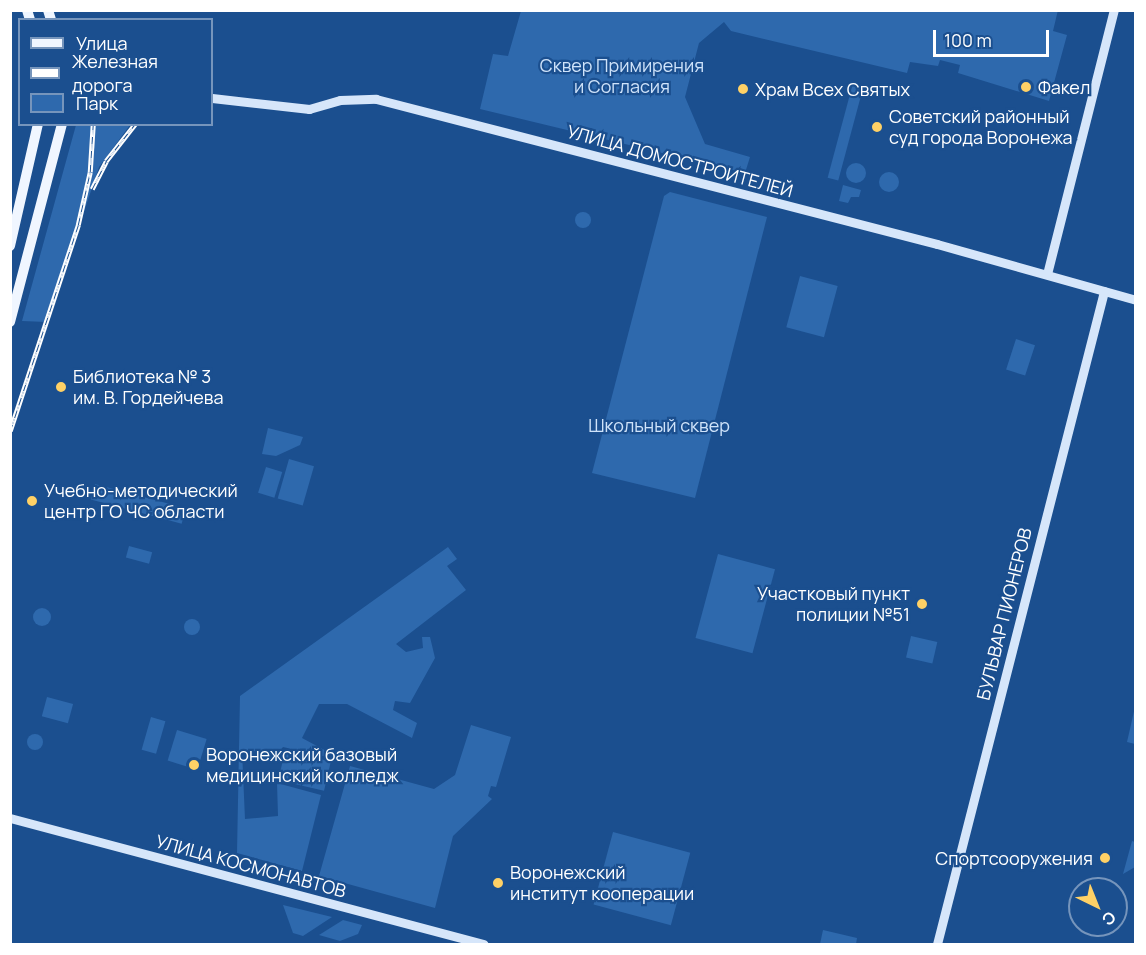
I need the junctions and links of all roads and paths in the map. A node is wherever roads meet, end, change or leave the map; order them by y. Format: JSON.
{"nodes":[{"id":1,"x":1114,"y":10,"type":"edge"},
{"id":2,"x":213,"y":98,"type":"edge"},
{"id":3,"x":38,"y":126,"type":"edge"},
{"id":4,"x":61,"y":126,"type":"edge"},
{"id":5,"x":10,"y":246,"type":"edge"},
{"id":6,"x":1047,"y":274,"type":"junction"},
{"id":7,"x":1104,"y":291,"type":"junction"},
{"id":8,"x":1136,"y":300,"type":"edge"},
{"id":9,"x":10,"y":322,"type":"edge"},
{"id":10,"x":10,"y":818,"type":"edge"},
{"id":11,"x":484,"y":945,"type":"edge"},
{"id":12,"x":937,"y":945,"type":"edge"}],
"edges":[{"from":1,"to":6,"type":"street"},
{"from":2,"to":6,"type":"street","name":"УЛИЦА ДОМОСТРОИТЕЛЕЙ"},
{"from":3,"to":5,"type":"main road"},
{"from":4,"to":9,"type":"main road"},
{"from":6,"to":7,"type":"street","name":"УЛИЦА ДОМОСТРОИТЕЛЕЙ"},
{"from":7,"to":8,"type":"street","name":"УЛИЦА ДОМОСТРОИТЕЛЕЙ"},
{"from":7,"to":12,"type":"street","name":"БУЛЬВАР ПИОНЕРОВ"},
{"from":10,"to":11,"type":"street","name":"УЛИЦА КОСМОНАВТОВ"}]}
